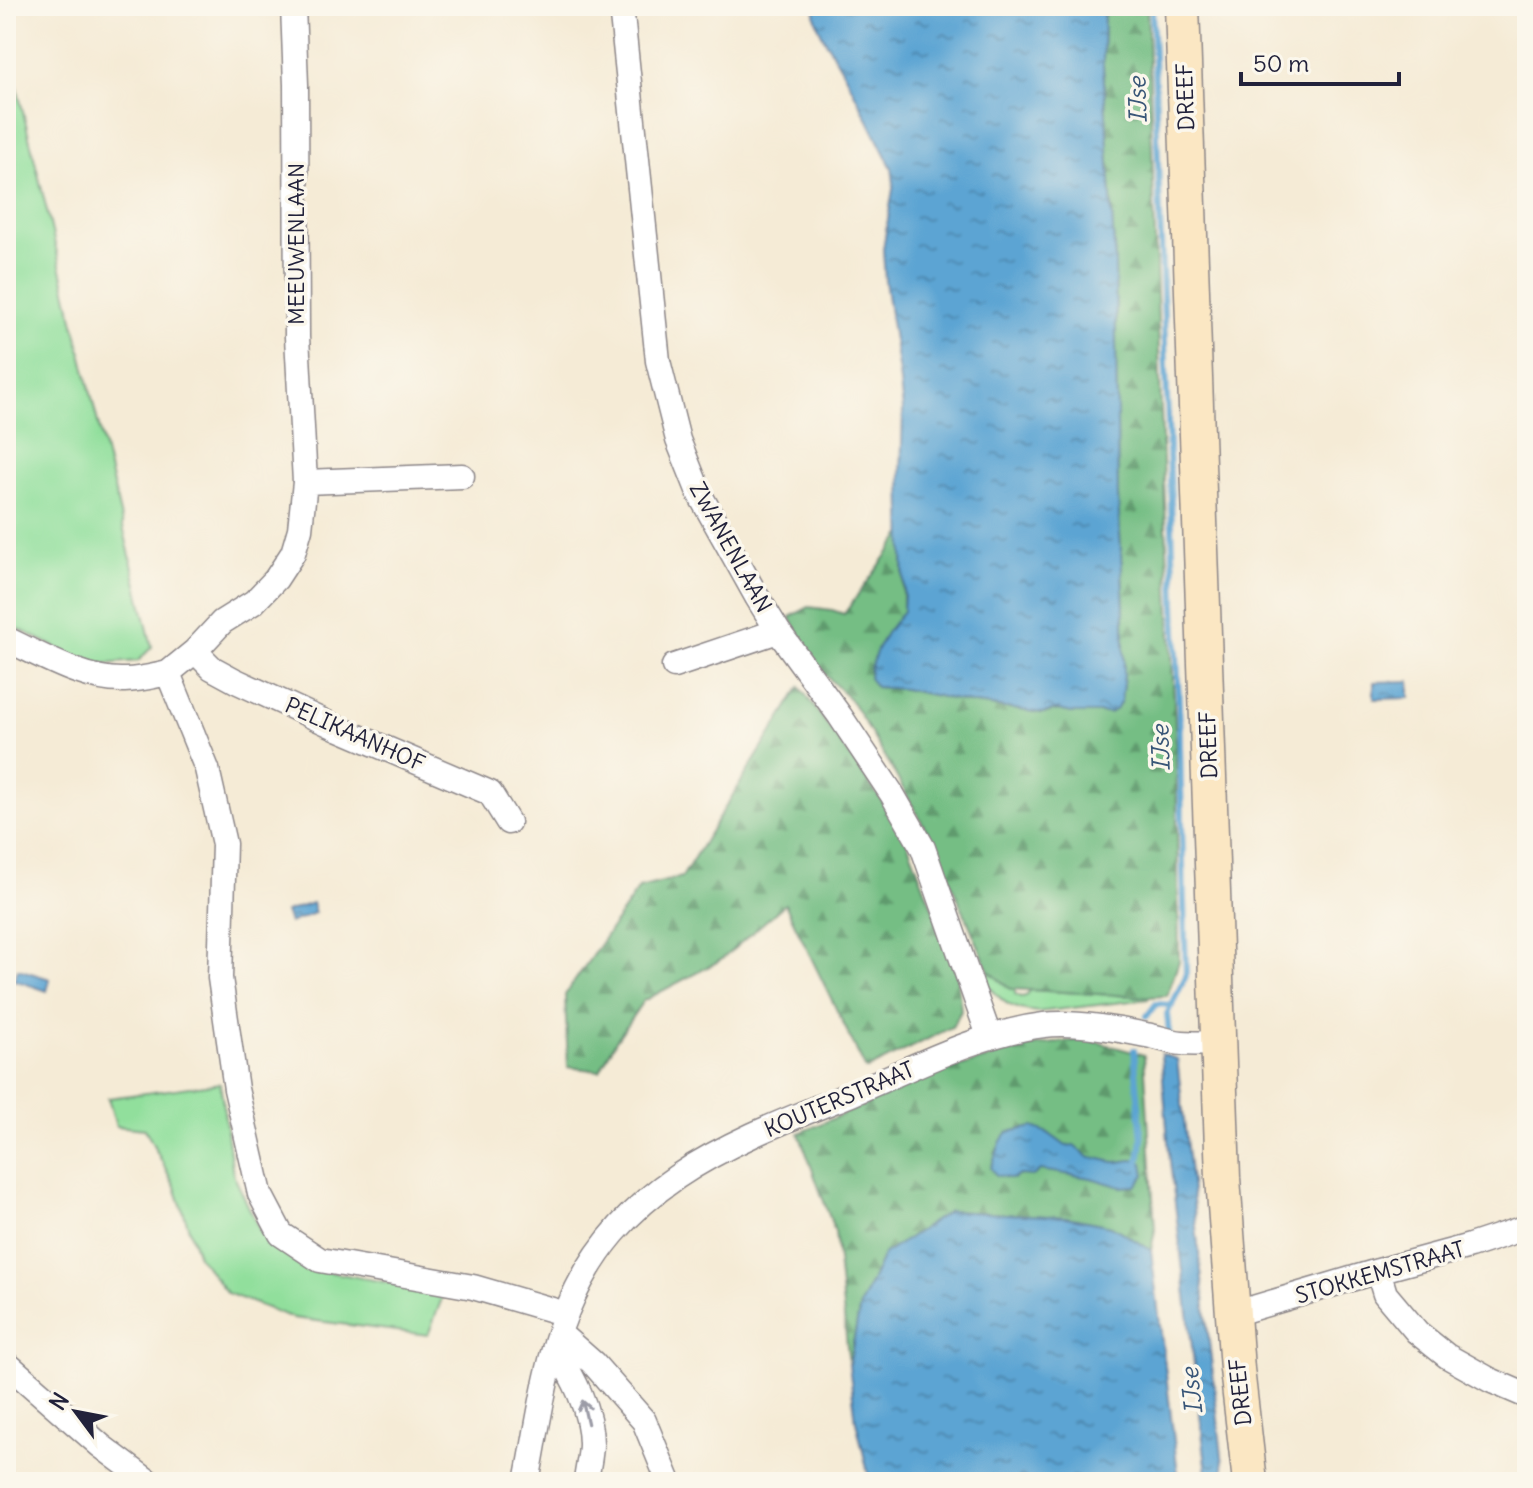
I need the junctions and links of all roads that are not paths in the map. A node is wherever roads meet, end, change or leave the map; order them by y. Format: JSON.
{"nodes":[{"id":1,"x":293,"y":6,"type":"edge"},
{"id":2,"x":621,"y":6,"type":"edge"},
{"id":3,"x":1182,"y":6,"type":"edge"},
{"id":4,"x":462,"y":476,"type":"dead end"},
{"id":5,"x":305,"y":482,"type":"junction"},
{"id":6,"x":778,"y":631,"type":"junction"},
{"id":7,"x":6,"y":639,"type":"edge"},
{"id":8,"x":195,"y":651,"type":"junction"},
{"id":9,"x":674,"y":666,"type":"dead end"},
{"id":10,"x":168,"y":673,"type":"junction"},
{"id":11,"x":508,"y":822,"type":"dead end"},
{"id":12,"x":989,"y":1036,"type":"junction"},
{"id":13,"x":1218,"y":1043,"type":"junction"},
{"id":14,"x":1527,"y":1227,"type":"edge"},
{"id":15,"x":1378,"y":1271,"type":"junction"},
{"id":16,"x":1233,"y":1314,"type":"junction"},
{"id":17,"x":560,"y":1332,"type":"junction"},
{"id":18,"x":6,"y":1363,"type":"edge"},
{"id":19,"x":1527,"y":1396,"type":"edge"},
{"id":20,"x":149,"y":1482,"type":"edge"},
{"id":21,"x":527,"y":1482,"type":"edge"},
{"id":22,"x":586,"y":1482,"type":"edge"},
{"id":23,"x":669,"y":1482,"type":"edge"},
{"id":24,"x":1250,"y":1482,"type":"edge"}],
"edges":[{"from":1,"to":5,"type":"street","name":"MEEUWENLAAN"},
{"from":2,"to":6,"type":"street","name":"ZWANENLAAN"},
{"from":3,"to":13,"type":"main road","name":"DREEF"},
{"from":4,"to":5,"type":"street"},
{"from":5,"to":8,"type":"street","name":"MEEUWENLAAN"},
{"from":6,"to":9,"type":"street"},
{"from":6,"to":12,"type":"street","name":"ZWANENLAAN"},
{"from":7,"to":10,"type":"street"},
{"from":8,"to":10,"type":"street","name":"MEEUWENLAAN"},
{"from":8,"to":11,"type":"street","name":"PELIKAANHOF"},
{"from":10,"to":17,"type":"street"},
{"from":12,"to":13,"type":"street","name":"KOUTERSTRAAT"},
{"from":12,"to":17,"type":"street","name":"KOUTERSTRAAT"},
{"from":13,"to":16,"type":"main road","name":"DREEF"},
{"from":14,"to":15,"type":"street","name":"STOKKEMSTRAAT"},
{"from":15,"to":16,"type":"street","name":"STOKKEMSTRAAT"},
{"from":15,"to":19,"type":"street"},
{"from":16,"to":24,"type":"main road","name":"DREEF"},
{"from":17,"to":21,"type":"street","name":"KOUTERSTRAAT"},
{"from":22,"to":17,"type":"street","one_way":true},
{"from":17,"to":23,"type":"street"},
{"from":18,"to":20,"type":"street"}]}
